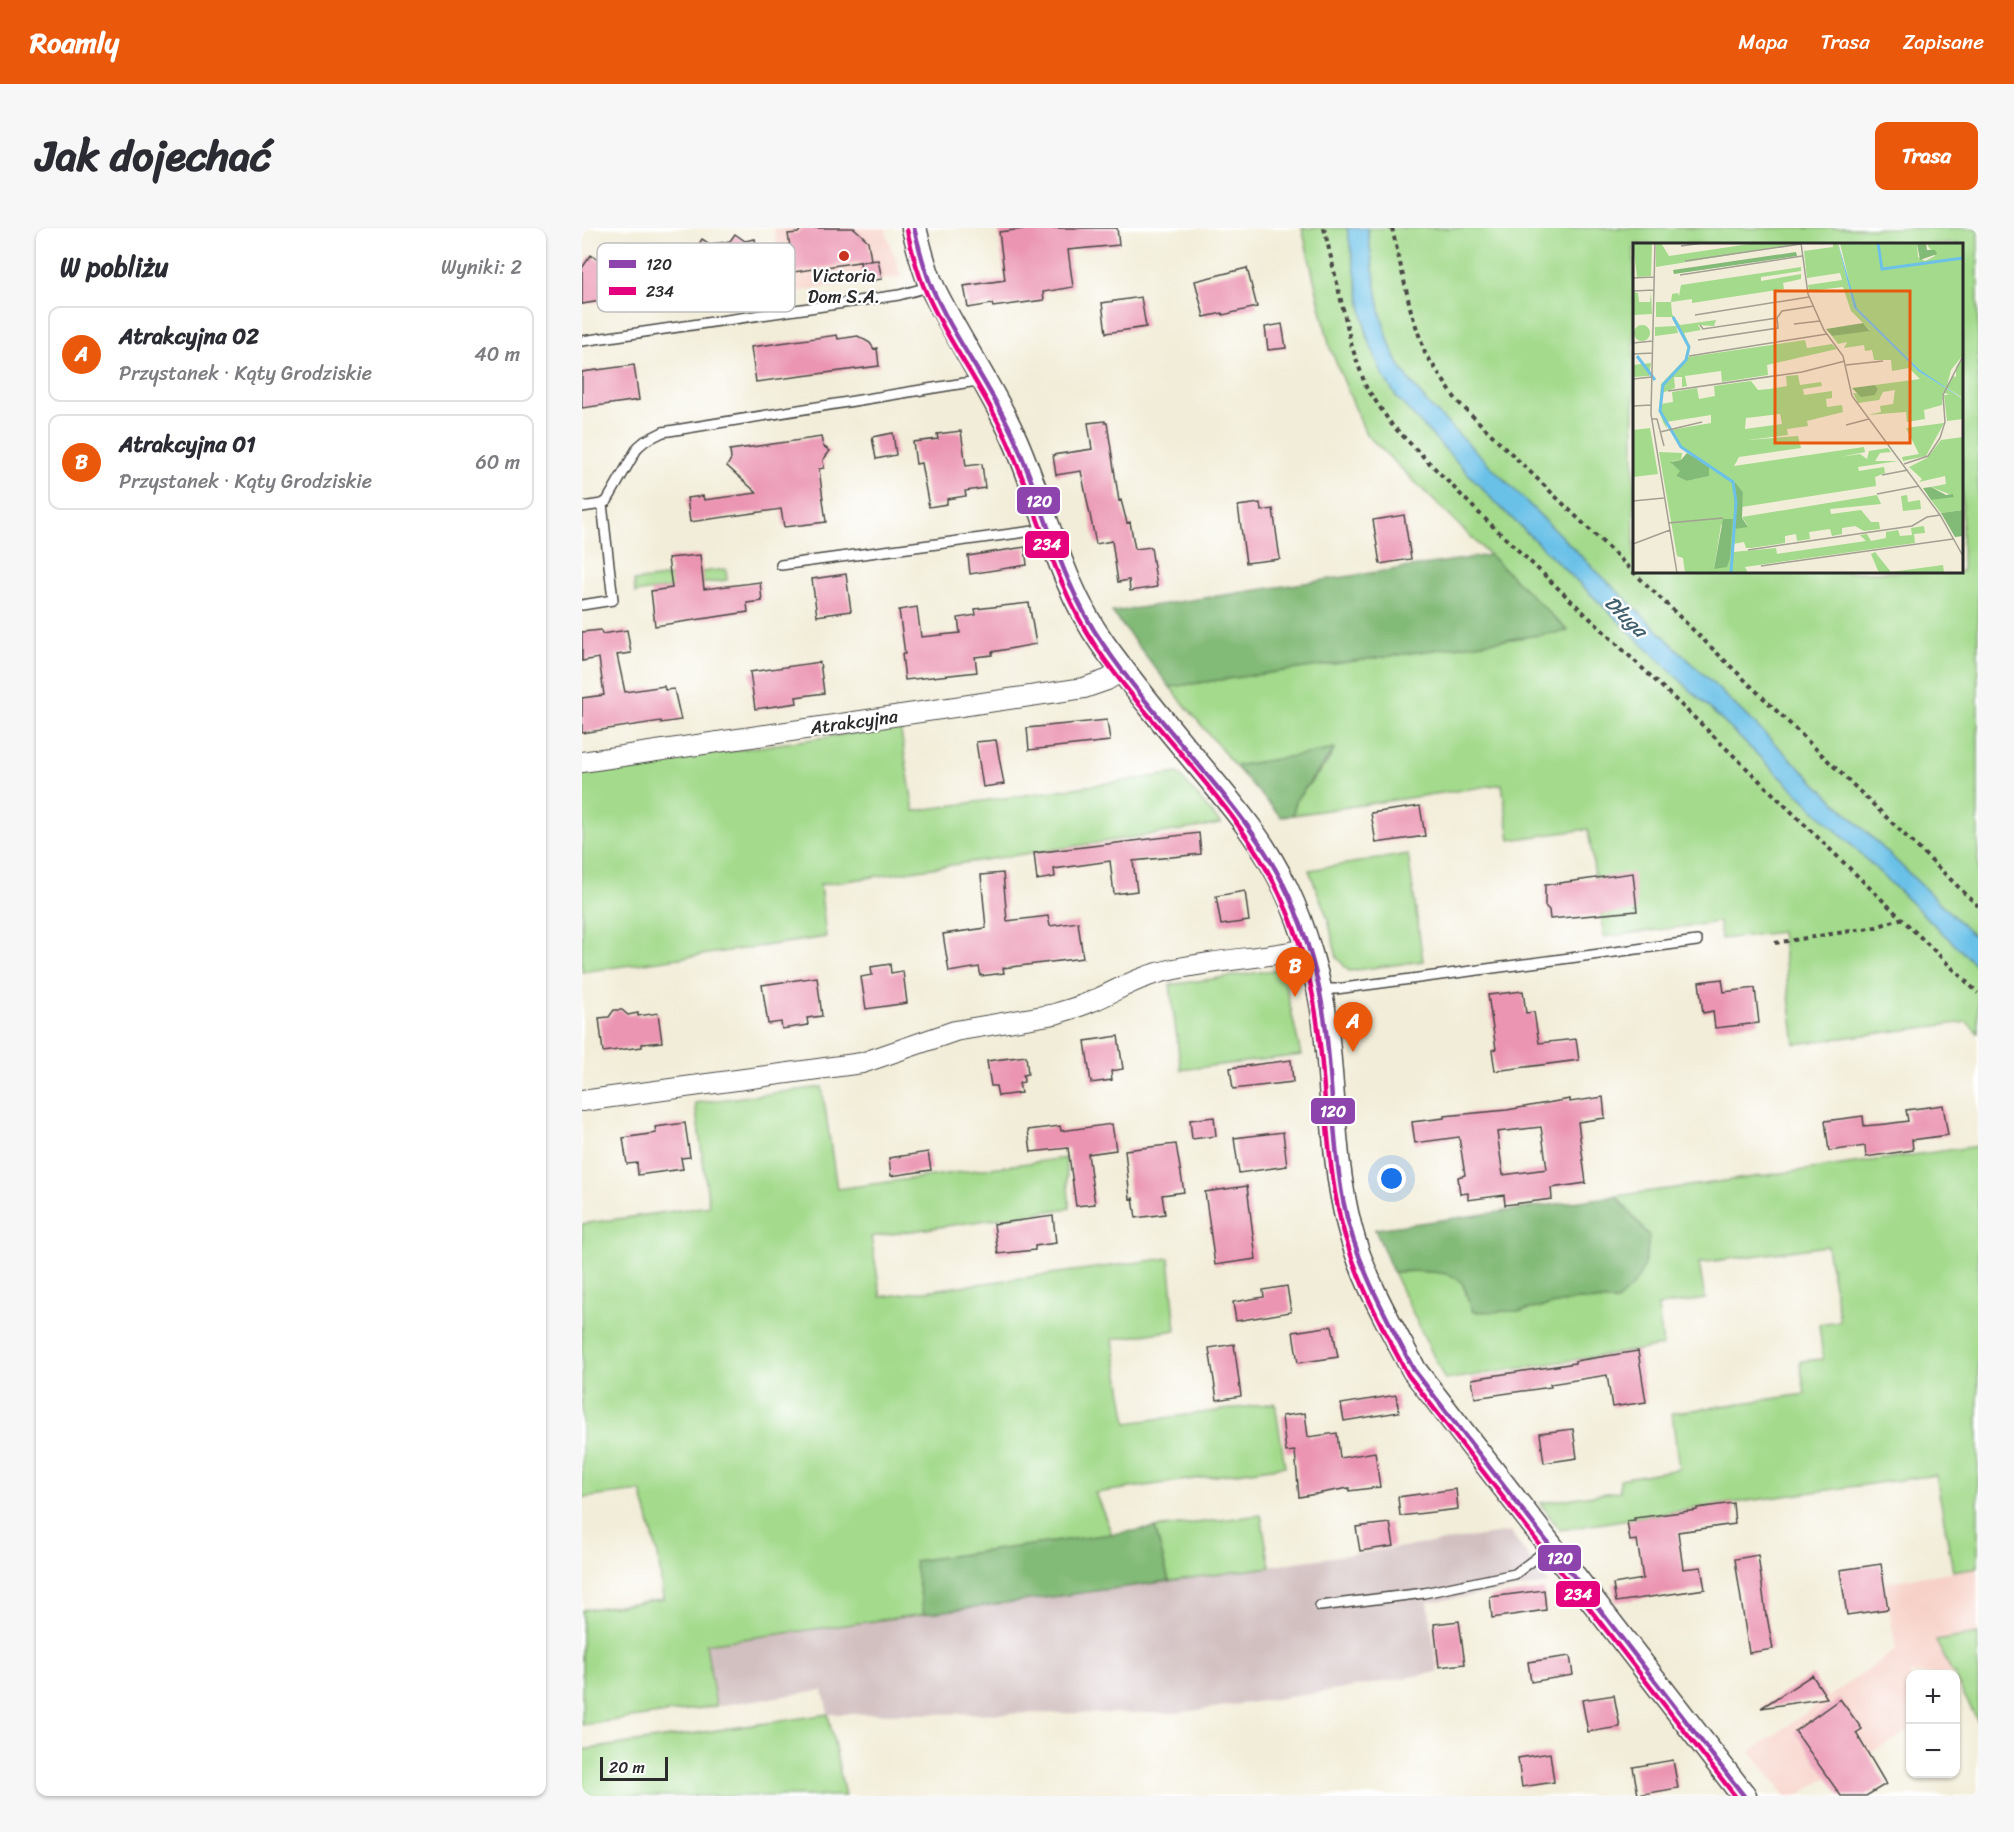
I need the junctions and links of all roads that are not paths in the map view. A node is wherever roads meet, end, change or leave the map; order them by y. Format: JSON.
{"nodes":[{"id":1,"x":914,"y":228,"type":"edge"},
{"id":2,"x":932,"y":286,"type":"junction"},
{"id":3,"x":795,"y":310,"type":"edge"},
{"id":4,"x":782,"y":312,"type":"edge"},
{"id":5,"x":582,"y":341,"type":"edge"},
{"id":6,"x":983,"y":380,"type":"junction"},
{"id":7,"x":602,"y":504,"type":"junction"},
{"id":8,"x":582,"y":507,"type":"edge"},
{"id":9,"x":1048,"y":529,"type":"junction"},
{"id":10,"x":781,"y":565,"type":"dead end"},
{"id":11,"x":582,"y":605,"type":"edge"},
{"id":12,"x":1123,"y":670,"type":"junction"},
{"id":13,"x":582,"y":762,"type":"edge"},
{"id":14,"x":1697,"y":941,"type":"dead end"},
{"id":15,"x":1307,"y":949,"type":"junction"},
{"id":16,"x":1319,"y":989,"type":"junction"},
{"id":17,"x":582,"y":1101,"type":"edge"},
{"id":18,"x":1551,"y":1546,"type":"junction"},
{"id":19,"x":1320,"y":1606,"type":"dead end"},
{"id":20,"x":1744,"y":1796,"type":"edge"}],
"edges":[{"from":1,"to":2,"type":"street"},
{"from":2,"to":3,"type":"lane"},
{"from":2,"to":6,"type":"street"},
{"from":4,"to":5,"type":"lane"},
{"from":6,"to":7,"type":"lane"},
{"from":6,"to":9,"type":"street"},
{"from":7,"to":8,"type":"lane"},
{"from":7,"to":11,"type":"lane"},
{"from":9,"to":10,"type":"lane"},
{"from":9,"to":12,"type":"street"},
{"from":12,"to":13,"type":"street","name":"Atrakcyjna"},
{"from":12,"to":15,"type":"street"},
{"from":14,"to":16,"type":"lane"},
{"from":15,"to":16,"type":"street"},
{"from":15,"to":17,"type":"street"},
{"from":16,"to":18,"type":"street"},
{"from":18,"to":19,"type":"lane"},
{"from":18,"to":20,"type":"street"}]}
